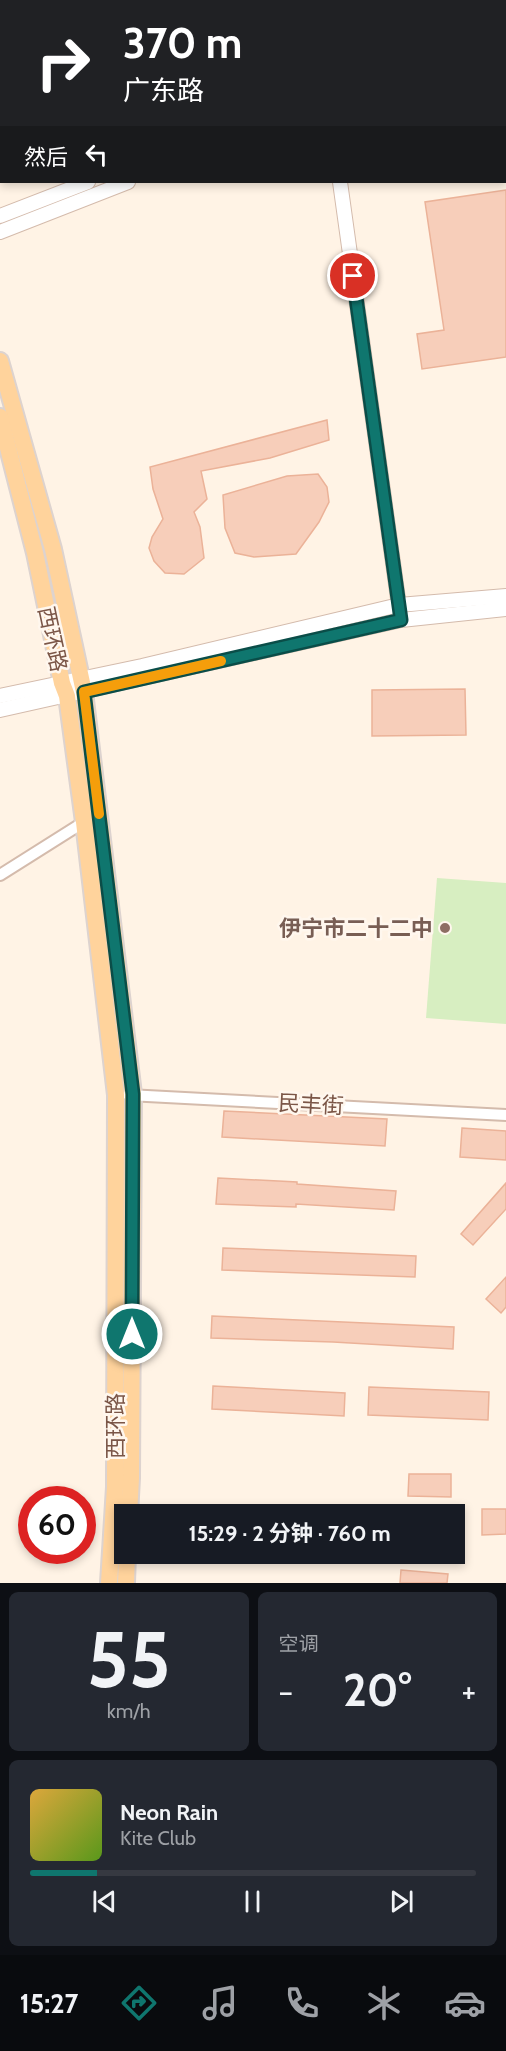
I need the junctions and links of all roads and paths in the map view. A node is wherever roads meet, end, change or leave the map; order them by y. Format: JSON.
{"nodes":[{"id":1,"x":85,"y":183,"type":"edge"},
{"id":2,"x":125,"y":183,"type":"edge"},
{"id":3,"x":340,"y":183,"type":"edge"},
{"id":4,"x":0,"y":216,"type":"edge"},
{"id":5,"x":0,"y":232,"type":"edge"},
{"id":6,"x":0,"y":361,"type":"edge"},
{"id":7,"x":0,"y":417,"type":"edge"},
{"id":8,"x":506,"y":596,"type":"edge"},
{"id":9,"x":399,"y":605,"type":"junction"},
{"id":10,"x":506,"y":609,"type":"edge"},
{"id":11,"x":401,"y":620,"type":"junction"},
{"id":12,"x":83,"y":686,"type":"junction"},
{"id":13,"x":64,"y":690,"type":"junction"},
{"id":14,"x":0,"y":696,"type":"edge"},
{"id":15,"x":0,"y":710,"type":"edge"},
{"id":16,"x":84,"y":822,"type":"junction"},
{"id":17,"x":0,"y":875,"type":"edge"},
{"id":18,"x":124,"y":1095,"type":"junction"},
{"id":19,"x":506,"y":1115,"type":"edge"},
{"id":20,"x":130,"y":1504,"type":"edge"},
{"id":21,"x":127,"y":1564,"type":"edge"},
{"id":22,"x":109,"y":1583,"type":"edge"},
{"id":23,"x":126,"y":1583,"type":"edge"}],
"edges":[{"from":1,"to":4,"type":"street"},
{"from":2,"to":5,"type":"street"},
{"from":3,"to":9,"type":"street"},
{"from":6,"to":12,"type":"main road","name":"西环路"},
{"from":7,"to":13,"type":"main road","name":"西环路"},
{"from":8,"to":9,"type":"street"},
{"from":9,"to":11,"type":"street"},
{"from":9,"to":12,"type":"street"},
{"from":10,"to":11,"type":"street"},
{"from":11,"to":12,"type":"street"},
{"from":12,"to":13,"type":"street"},
{"from":12,"to":18,"type":"main road","name":"西环路"},
{"from":13,"to":14,"type":"street"},
{"from":13,"to":15,"type":"street"},
{"from":13,"to":16,"type":"main road","name":"西环路"},
{"from":16,"to":17,"type":"street"},
{"from":16,"to":18,"type":"main road","name":"西环路"},
{"from":18,"to":19,"type":"street","name":"民丰街"},
{"from":18,"to":20,"type":"main road","name":"西环路"},
{"from":18,"to":22,"type":"main road","name":"西环路"},
{"from":21,"to":23,"type":"main road"}]}
